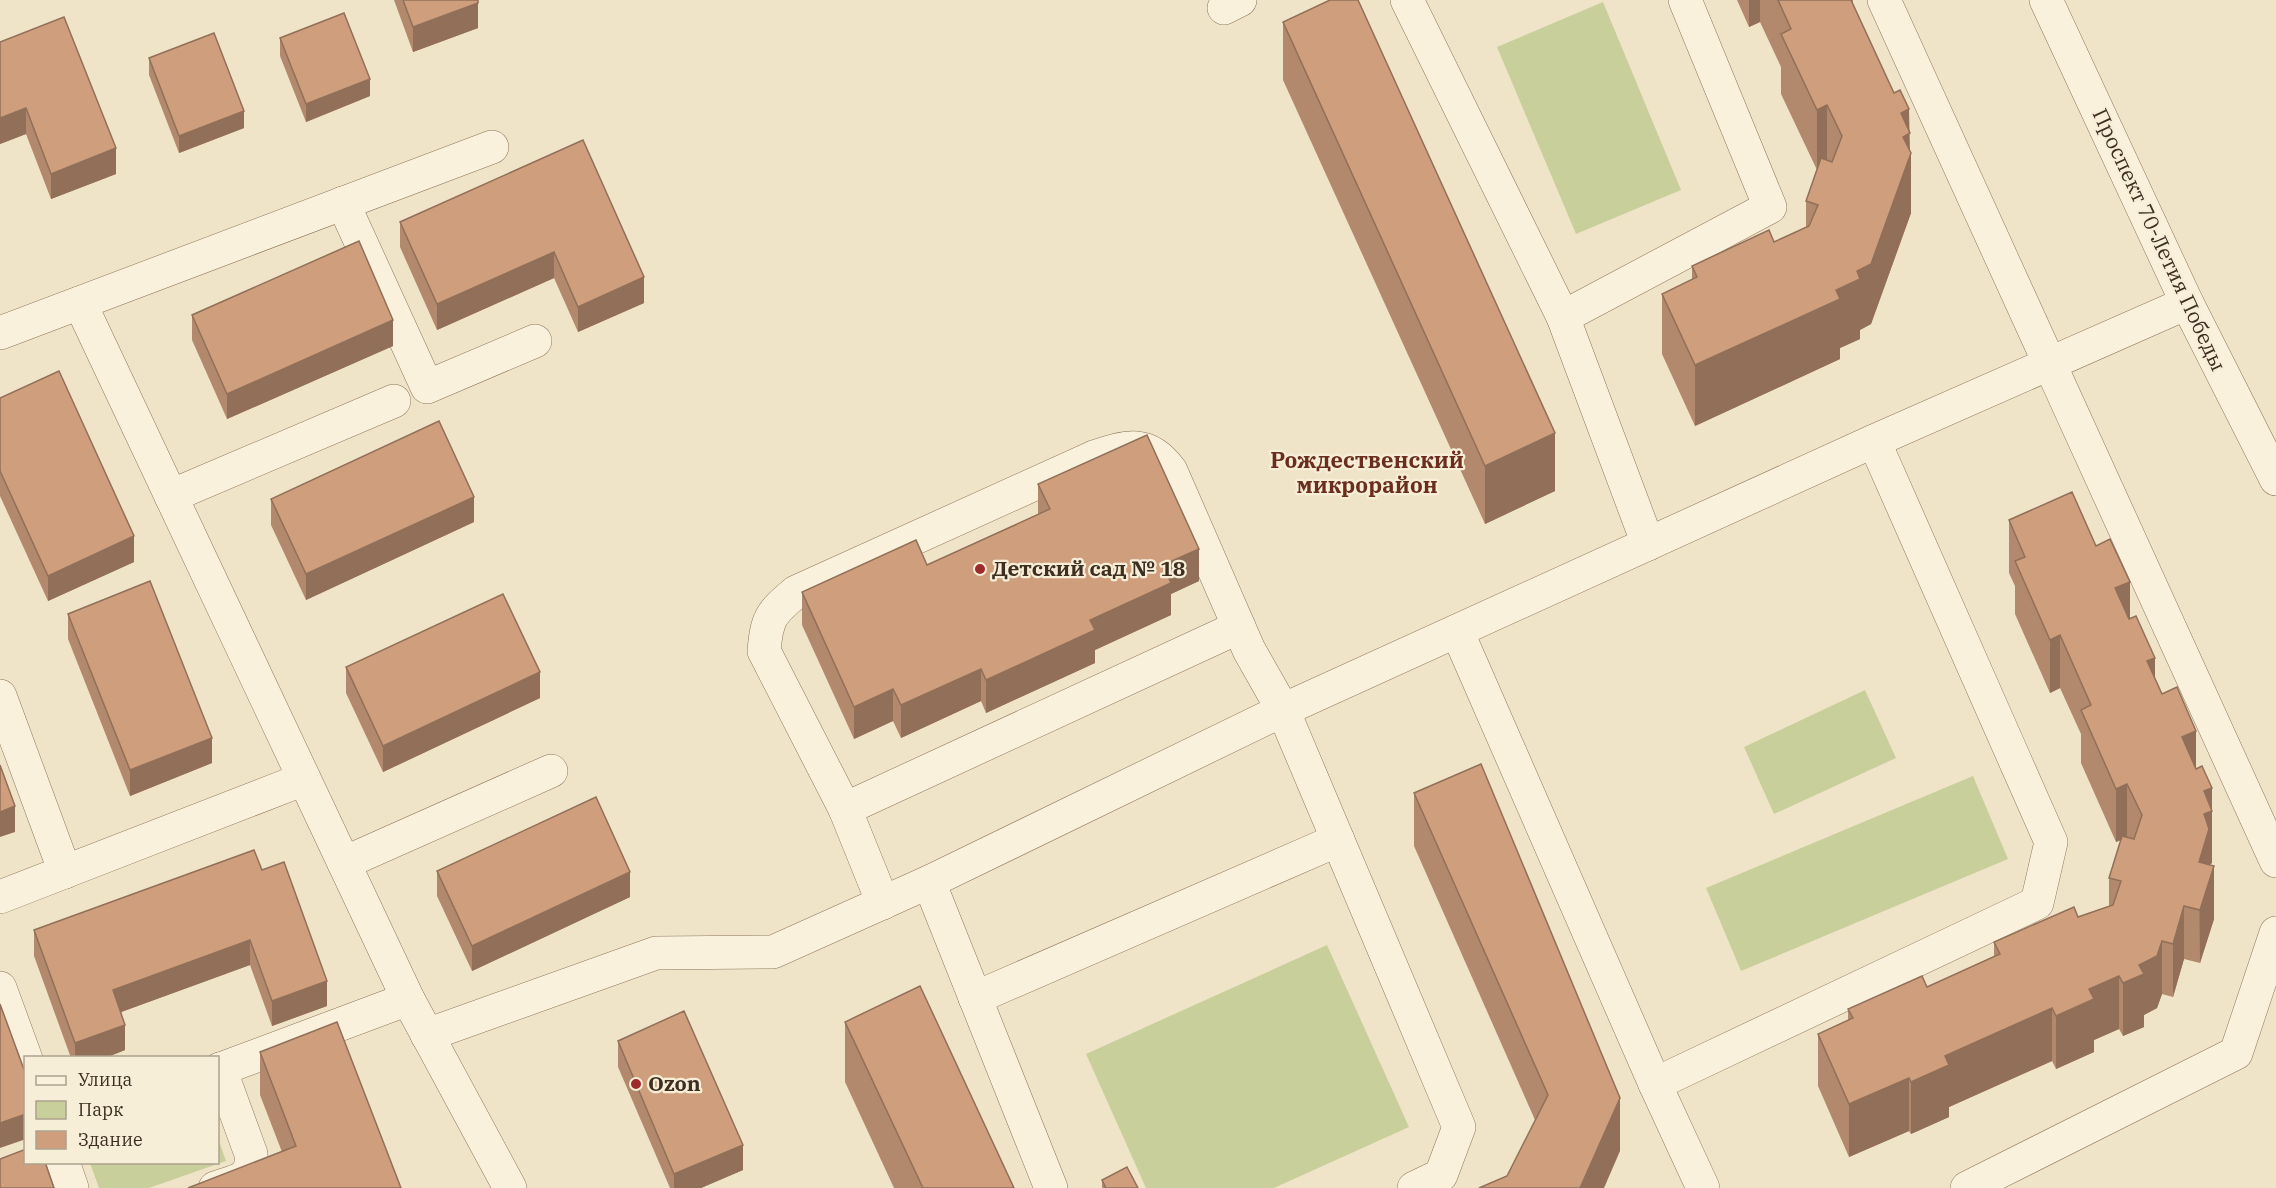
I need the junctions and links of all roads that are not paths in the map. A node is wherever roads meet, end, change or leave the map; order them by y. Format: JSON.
{"nodes":[{"id":1,"x":1407,"y":0,"type":"edge"},
{"id":2,"x":1685,"y":0,"type":"edge"},
{"id":3,"x":1884,"y":0,"type":"edge"},
{"id":4,"x":2046,"y":0,"type":"edge"},
{"id":5,"x":492,"y":147,"type":"dead end"},
{"id":6,"x":343,"y":203,"type":"junction"},
{"id":7,"x":80,"y":303,"type":"junction"},
{"id":8,"x":2187,"y":303,"type":"junction"},
{"id":9,"x":1563,"y":317,"type":"junction"},
{"id":10,"x":0,"y":333,"type":"edge"},
{"id":11,"x":536,"y":341,"type":"dead end"},
{"id":12,"x":2049,"y":364,"type":"junction"},
{"id":13,"x":394,"y":401,"type":"dead end"},
{"id":14,"x":1874,"y":441,"type":"junction"},
{"id":15,"x":2276,"y":479,"type":"edge"},
{"id":16,"x":171,"y":496,"type":"junction"},
{"id":17,"x":1648,"y":544,"type":"junction"},
{"id":18,"x":1239,"y":627,"type":"junction"},
{"id":19,"x":1457,"y":631,"type":"junction"},
{"id":20,"x":0,"y":696,"type":"edge"},
{"id":21,"x":1283,"y":710,"type":"junction"},
{"id":22,"x":551,"y":771,"type":"dead end"},
{"id":23,"x":304,"y":779,"type":"junction"},
{"id":24,"x":845,"y":809,"type":"junction"},
{"id":25,"x":1338,"y":840,"type":"junction"},
{"id":26,"x":2276,"y":861,"type":"edge"},
{"id":27,"x":344,"y":863,"type":"junction"},
{"id":28,"x":65,"y":872,"type":"junction"},
{"id":29,"x":929,"y":882,"type":"junction"},
{"id":30,"x":0,"y":897,"type":"edge"},
{"id":31,"x":883,"y":903,"type":"junction"},
{"id":32,"x":2276,"y":933,"type":"edge"},
{"id":33,"x":0,"y":988,"type":"edge"},
{"id":34,"x":408,"y":999,"type":"junction"},
{"id":35,"x":975,"y":999,"type":"junction"},
{"id":36,"x":427,"y":1035,"type":"junction"},
{"id":37,"x":25,"y":1056,"type":"edge"},
{"id":38,"x":219,"y":1069,"type":"edge"},
{"id":39,"x":1655,"y":1084,"type":"junction"},
{"id":40,"x":64,"y":1164,"type":"edge"},
{"id":41,"x":72,"y":1188,"type":"edge"},
{"id":42,"x":215,"y":1188,"type":"edge"},
{"id":43,"x":510,"y":1188,"type":"edge"},
{"id":44,"x":1051,"y":1188,"type":"edge"},
{"id":45,"x":1414,"y":1188,"type":"edge"},
{"id":46,"x":1703,"y":1188,"type":"edge"},
{"id":47,"x":1966,"y":1188,"type":"edge"}],
"edges":[{"from":1,"to":9,"type":"street"},
{"from":2,"to":9,"type":"street"},
{"from":3,"to":12,"type":"street"},
{"from":4,"to":8,"type":"street","name":"Проспект 70-Летия Победы"},
{"from":5,"to":6,"type":"street"},
{"from":6,"to":7,"type":"street"},
{"from":6,"to":11,"type":"street"},
{"from":7,"to":10,"type":"street"},
{"from":7,"to":16,"type":"street"},
{"from":8,"to":12,"type":"street"},
{"from":8,"to":15,"type":"street","name":"Проспект 70-Летия Победы"},
{"from":9,"to":17,"type":"street"},
{"from":12,"to":14,"type":"street"},
{"from":12,"to":26,"type":"street"},
{"from":13,"to":16,"type":"street"},
{"from":14,"to":17,"type":"street"},
{"from":14,"to":39,"type":"street"},
{"from":16,"to":23,"type":"street"},
{"from":17,"to":19,"type":"street"},
{"from":18,"to":21,"type":"street"},
{"from":18,"to":24,"type":"street"},
{"from":18,"to":24,"type":"street"},
{"from":19,"to":21,"type":"street"},
{"from":19,"to":39,"type":"street"},
{"from":20,"to":28,"type":"street"},
{"from":21,"to":25,"type":"street"},
{"from":21,"to":29,"type":"street"},
{"from":22,"to":27,"type":"street"},
{"from":23,"to":27,"type":"street"},
{"from":23,"to":28,"type":"street"},
{"from":24,"to":31,"type":"street"},
{"from":25,"to":35,"type":"street"},
{"from":25,"to":45,"type":"street"},
{"from":27,"to":34,"type":"street"},
{"from":28,"to":30,"type":"street"},
{"from":29,"to":31,"type":"street"},
{"from":29,"to":35,"type":"street"},
{"from":31,"to":36,"type":"street"},
{"from":32,"to":47,"type":"street"},
{"from":33,"to":37,"type":"street"},
{"from":34,"to":36,"type":"street"},
{"from":34,"to":38,"type":"street"},
{"from":35,"to":44,"type":"street"},
{"from":36,"to":43,"type":"street"},
{"from":38,"to":42,"type":"street"},
{"from":39,"to":46,"type":"street"},
{"from":40,"to":41,"type":"street"}]}
